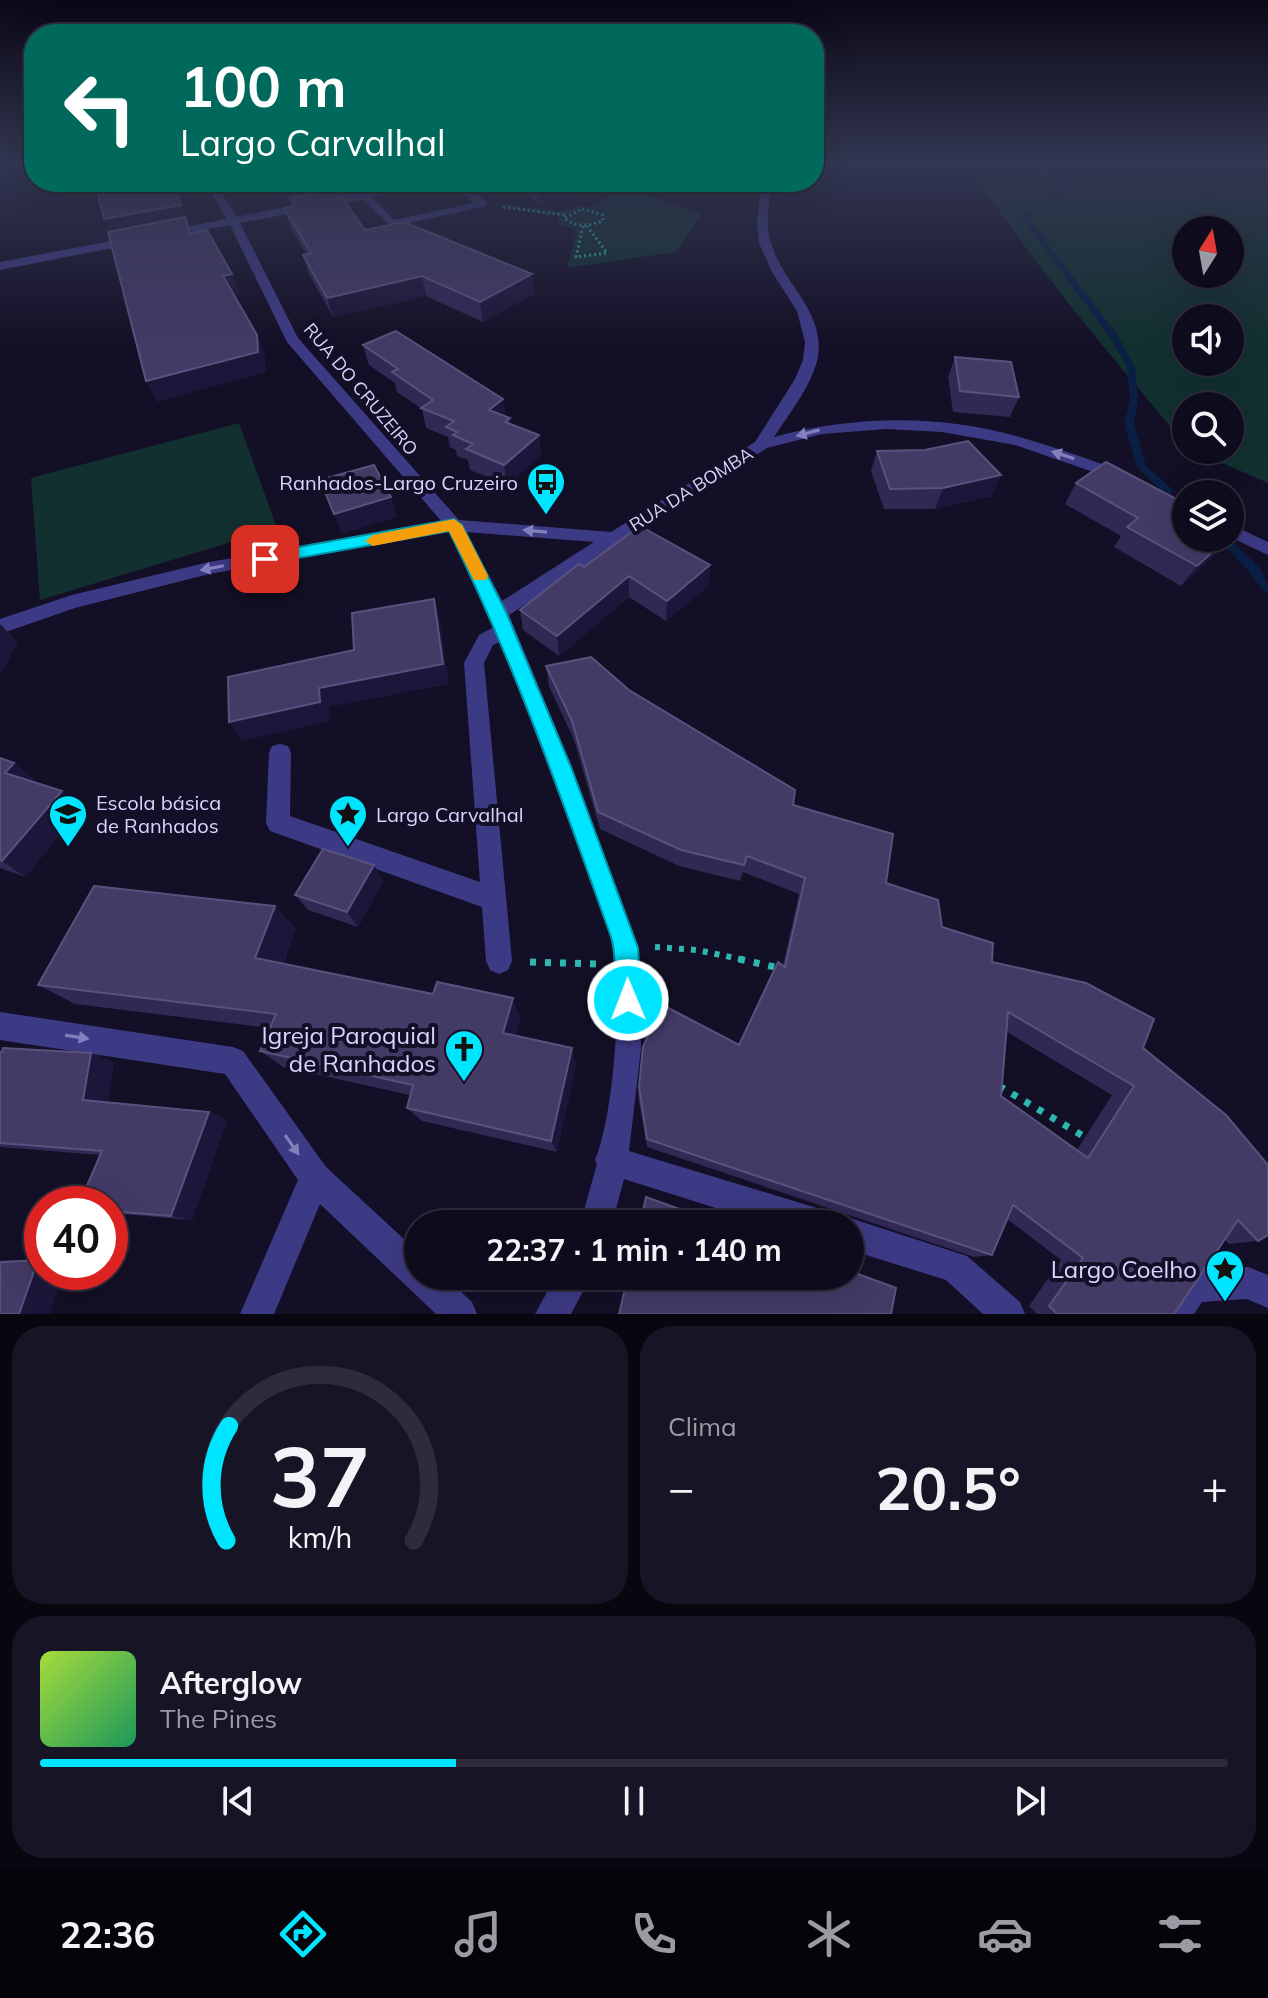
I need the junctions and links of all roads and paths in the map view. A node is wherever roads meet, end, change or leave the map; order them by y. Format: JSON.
{"nodes":[{"id":1,"x":216,"y":223,"type":"edge"},
{"id":2,"x":235,"y":223,"type":"edge"},
{"id":3,"x":570,"y":223,"type":"edge"},
{"id":4,"x":598,"y":223,"type":"edge"},
{"id":5,"x":762,"y":223,"type":"edge"},
{"id":6,"x":585,"y":226,"type":"junction"},
{"id":7,"x":0,"y":266,"type":"edge"},
{"id":8,"x":761,"y":445,"type":"junction"},
{"id":9,"x":1133,"y":482,"type":"edge"},
{"id":10,"x":454,"y":525,"type":"junction"},
{"id":11,"x":1244,"y":537,"type":"edge"},
{"id":12,"x":613,"y":538,"type":"junction"},
{"id":13,"x":1268,"y":549,"type":"edge"},
{"id":14,"x":501,"y":622,"type":"junction"},
{"id":15,"x":0,"y":627,"type":"edge"},
{"id":16,"x":280,"y":753,"type":"dead end"},
{"id":17,"x":494,"y":899,"type":"junction"},
{"id":18,"x":628,"y":957,"type":"junction"},
{"id":19,"x":499,"y":961,"type":"joint"},
{"id":20,"x":795,"y":974,"type":"edge"},
{"id":21,"x":0,"y":1026,"type":"edge"},
{"id":22,"x":997,"y":1084,"type":"edge"},
{"id":23,"x":1096,"y":1143,"type":"edge"},
{"id":24,"x":610,"y":1160,"type":"junction"},
{"id":25,"x":315,"y":1178,"type":"junction"},
{"id":26,"x":599,"y":1210,"type":"edge"},
{"id":27,"x":772,"y":1210,"type":"edge"},
{"id":28,"x":864,"y":1238,"type":"edge"},
{"id":29,"x":404,"y":1261,"type":"edge"},
{"id":30,"x":435,"y":1290,"type":"edge"},
{"id":31,"x":567,"y":1290,"type":"edge"},
{"id":32,"x":1268,"y":1292,"type":"edge"},
{"id":33,"x":257,"y":1314,"type":"edge"},
{"id":34,"x":460,"y":1314,"type":"edge"},
{"id":35,"x":552,"y":1314,"type":"edge"},
{"id":36,"x":1008,"y":1314,"type":"edge"},
{"id":37,"x":1175,"y":1314,"type":"edge"}],
"edges":[{"from":1,"to":7,"type":"street"},
{"from":2,"to":10,"type":"street","name":"RUA DO CRUZEIRO"},
{"from":3,"to":6,"type":"path"},
{"from":4,"to":6,"type":"path"},
{"from":5,"to":8,"type":"street"},
{"from":6,"to":6,"type":"path"},
{"from":9,"to":8,"type":"street","name":"RUA DA BOMBA","one_way":true},
{"from":8,"to":12,"type":"street","name":"RUA DA BOMBA"},
{"from":12,"to":10,"type":"street","name":"RUA DA BOMBA","one_way":true},
{"from":10,"to":14,"type":"street","name":"RUA DO CRUZEIRO"},
{"from":10,"to":15,"type":"street","one_way":true},
{"from":11,"to":13,"type":"street"},
{"from":12,"to":14,"type":"street","name":"RUA DA BOMBA"},
{"from":14,"to":17,"type":"street","name":"RUA DA BOMBA"},
{"from":14,"to":18,"type":"street","name":"RUA DO CRUZEIRO"},
{"from":16,"to":17,"type":"street"},
{"from":17,"to":19,"type":"street","name":"RUA DA BOMBA"},
{"from":18,"to":19,"type":"path"},
{"from":18,"to":20,"type":"path"},
{"from":18,"to":24,"type":"street"},
{"from":21,"to":25,"type":"street","one_way":true},
{"from":22,"to":23,"type":"path"},
{"from":24,"to":26,"type":"street"},
{"from":24,"to":27,"type":"street"},
{"from":25,"to":29,"type":"street"},
{"from":25,"to":33,"type":"street"},
{"from":28,"to":36,"type":"street"},
{"from":30,"to":34,"type":"street"},
{"from":31,"to":35,"type":"street"},
{"from":32,"to":37,"type":"street"}]}
